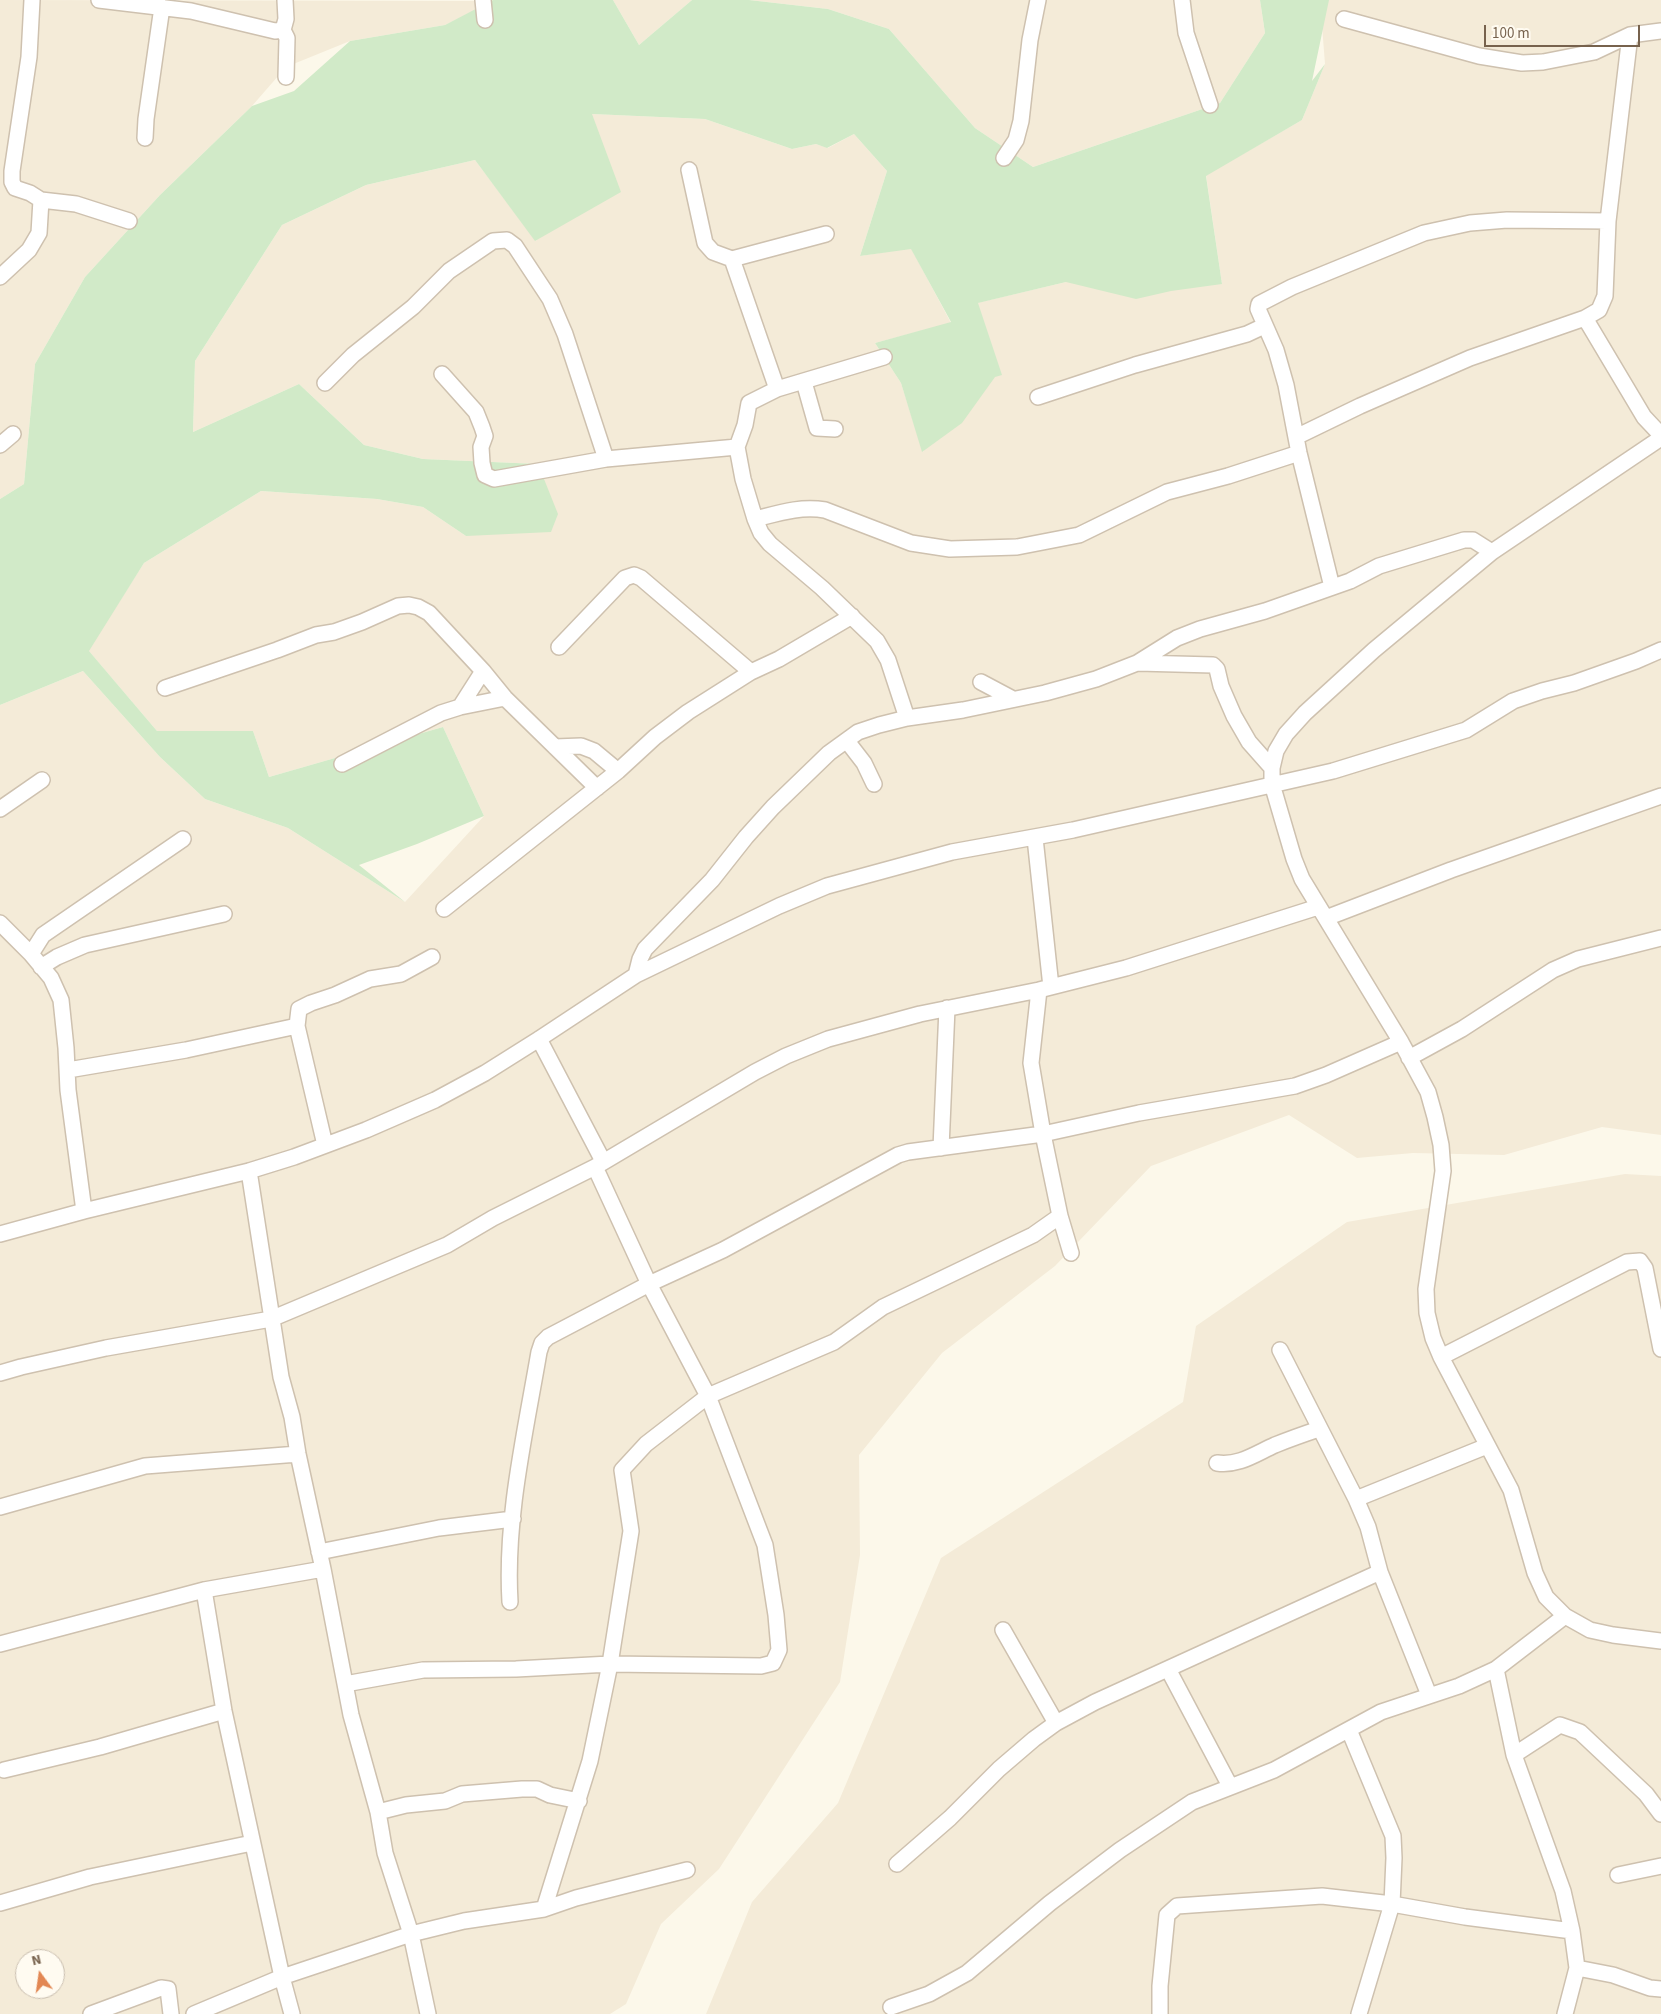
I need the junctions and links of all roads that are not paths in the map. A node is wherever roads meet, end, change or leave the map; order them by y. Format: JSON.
{"nodes":[{"id":1,"x":32,"y":0,"type":"edge"},
{"id":2,"x":98,"y":0,"type":"edge"},
{"id":3,"x":285,"y":0,"type":"edge"},
{"id":4,"x":483,"y":0,"type":"edge"},
{"id":5,"x":1038,"y":0,"type":"edge"},
{"id":6,"x":1182,"y":0,"type":"edge"},
{"id":7,"x":119,"y":1,"type":"edge"},
{"id":8,"x":162,"y":7,"type":"junction"},
{"id":9,"x":1344,"y":19,"type":"dead end"},
{"id":10,"x":485,"y":20,"type":"dead end"},
{"id":11,"x":283,"y":30,"type":"junction"},
{"id":12,"x":1661,"y":30,"type":"edge"},
{"id":13,"x":1630,"y":35,"type":"junction"},
{"id":14,"x":286,"y":77,"type":"dead end"},
{"id":15,"x":1210,"y":104,"type":"dead end"},
{"id":16,"x":145,"y":138,"type":"dead end"},
{"id":17,"x":1004,"y":158,"type":"dead end"},
{"id":18,"x":689,"y":170,"type":"dead end"},
{"id":19,"x":8,"y":188,"type":"edge"},
{"id":20,"x":41,"y":200,"type":"junction"},
{"id":21,"x":129,"y":221,"type":"dead end"},
{"id":22,"x":1608,"y":221,"type":"junction"},
{"id":23,"x":826,"y":234,"type":"dead end"},
{"id":24,"x":732,"y":259,"type":"junction"},
{"id":25,"x":0,"y":277,"type":"edge"},
{"id":26,"x":1584,"y":318,"type":"junction"},
{"id":27,"x":1264,"y":326,"type":"junction"},
{"id":28,"x":884,"y":357,"type":"dead end"},
{"id":29,"x":442,"y":374,"type":"dead end"},
{"id":30,"x":804,"y":382,"type":"junction"},
{"id":31,"x":325,"y":383,"type":"dead end"},
{"id":32,"x":777,"y":389,"type":"junction"},
{"id":33,"x":1038,"y":397,"type":"dead end"},
{"id":34,"x":835,"y":429,"type":"dead end"},
{"id":35,"x":13,"y":434,"type":"dead end"},
{"id":36,"x":1296,"y":437,"type":"junction"},
{"id":37,"x":1661,"y":437,"type":"edge"},
{"id":38,"x":0,"y":445,"type":"edge"},
{"id":39,"x":737,"y":447,"type":"junction"},
{"id":40,"x":1299,"y":454,"type":"junction"},
{"id":41,"x":606,"y":459,"type":"junction"},
{"id":42,"x":755,"y":519,"type":"junction"},
{"id":43,"x":1492,"y":552,"type":"junction"},
{"id":44,"x":1332,"y":587,"type":"junction"},
{"id":45,"x":852,"y":616,"type":"junction"},
{"id":46,"x":559,"y":647,"type":"dead end"},
{"id":47,"x":1661,"y":650,"type":"edge"},
{"id":48,"x":1137,"y":663,"type":"junction"},
{"id":49,"x":484,"y":671,"type":"junction"},
{"id":50,"x":751,"y":672,"type":"junction"},
{"id":51,"x":981,"y":682,"type":"dead end"},
{"id":52,"x":165,"y":688,"type":"dead end"},
{"id":53,"x":505,"y":698,"type":"junction"},
{"id":54,"x":1013,"y":699,"type":"junction"},
{"id":55,"x":460,"y":707,"type":"junction"},
{"id":56,"x":907,"y":718,"type":"junction"},
{"id":57,"x":847,"y":741,"type":"junction"},
{"id":58,"x":555,"y":747,"type":"junction"},
{"id":59,"x":342,"y":764,"type":"dead end"},
{"id":60,"x":1272,"y":768,"type":"junction"},
{"id":61,"x":618,"y":771,"type":"junction"},
{"id":62,"x":42,"y":780,"type":"dead end"},
{"id":63,"x":874,"y":784,"type":"dead end"},
{"id":64,"x":1272,"y":784,"type":"junction"},
{"id":65,"x":597,"y":788,"type":"junction"},
{"id":66,"x":1661,"y":796,"type":"edge"},
{"id":67,"x":0,"y":809,"type":"edge"},
{"id":68,"x":1035,"y":838,"type":"junction"},
{"id":69,"x":183,"y":839,"type":"dead end"},
{"id":70,"x":444,"y":909,"type":"dead end"},
{"id":71,"x":1322,"y":913,"type":"junction"},
{"id":72,"x":224,"y":914,"type":"dead end"},
{"id":73,"x":0,"y":923,"type":"edge"},
{"id":74,"x":1661,"y":938,"type":"edge"},
{"id":75,"x":32,"y":954,"type":"junction"},
{"id":76,"x":432,"y":957,"type":"dead end"},
{"id":77,"x":41,"y":967,"type":"junction"},
{"id":78,"x":636,"y":975,"type":"junction"},
{"id":79,"x":1045,"y":988,"type":"junction"},
{"id":80,"x":947,"y":1008,"type":"junction"},
{"id":81,"x":296,"y":1026,"type":"junction"},
{"id":82,"x":539,"y":1039,"type":"junction"},
{"id":83,"x":1402,"y":1042,"type":"junction"},
{"id":84,"x":1409,"y":1058,"type":"junction"},
{"id":85,"x":68,"y":1070,"type":"junction"},
{"id":86,"x":1043,"y":1134,"type":"junction"},
{"id":87,"x":325,"y":1145,"type":"junction"},
{"id":88,"x":941,"y":1148,"type":"junction"},
{"id":89,"x":599,"y":1164,"type":"junction"},
{"id":90,"x":249,"y":1171,"type":"junction"},
{"id":91,"x":84,"y":1211,"type":"junction"},
{"id":92,"x":1060,"y":1216,"type":"junction"},
{"id":93,"x":0,"y":1234,"type":"edge"},
{"id":94,"x":1071,"y":1253,"type":"dead end"},
{"id":95,"x":649,"y":1284,"type":"junction"},
{"id":96,"x":271,"y":1319,"type":"junction"},
{"id":97,"x":1661,"y":1349,"type":"edge"},
{"id":98,"x":1280,"y":1350,"type":"dead end"},
{"id":99,"x":1441,"y":1357,"type":"junction"},
{"id":100,"x":0,"y":1373,"type":"edge"},
{"id":101,"x":708,"y":1396,"type":"junction"},
{"id":102,"x":1319,"y":1429,"type":"junction"},
{"id":103,"x":1487,"y":1446,"type":"junction"},
{"id":104,"x":298,"y":1454,"type":"junction"},
{"id":105,"x":1217,"y":1463,"type":"dead end"},
{"id":106,"x":1356,"y":1500,"type":"junction"},
{"id":107,"x":0,"y":1507,"type":"edge"},
{"id":108,"x":513,"y":1518,"type":"junction"},
{"id":109,"x":319,"y":1552,"type":"junction"},
{"id":110,"x":323,"y":1569,"type":"junction"},
{"id":111,"x":1380,"y":1572,"type":"junction"},
{"id":112,"x":204,"y":1590,"type":"junction"},
{"id":113,"x":510,"y":1602,"type":"dead end"},
{"id":114,"x":1565,"y":1616,"type":"junction"},
{"id":115,"x":1003,"y":1630,"type":"dead end"},
{"id":116,"x":1661,"y":1641,"type":"edge"},
{"id":117,"x":0,"y":1644,"type":"edge"},
{"id":118,"x":610,"y":1664,"type":"junction"},
{"id":119,"x":1168,"y":1669,"type":"junction"},
{"id":120,"x":1496,"y":1669,"type":"junction"},
{"id":121,"x":345,"y":1684,"type":"junction"},
{"id":122,"x":1429,"y":1695,"type":"junction"},
{"id":123,"x":224,"y":1711,"type":"junction"},
{"id":124,"x":1056,"y":1723,"type":"junction"},
{"id":125,"x":1349,"y":1730,"type":"junction"},
{"id":126,"x":1514,"y":1755,"type":"junction"},
{"id":127,"x":4,"y":1770,"type":"dead end"},
{"id":128,"x":1230,"y":1786,"type":"junction"},
{"id":129,"x":579,"y":1801,"type":"junction"},
{"id":130,"x":378,"y":1812,"type":"junction"},
{"id":131,"x":1661,"y":1814,"type":"edge"},
{"id":132,"x":252,"y":1842,"type":"junction"},
{"id":133,"x":897,"y":1864,"type":"dead end"},
{"id":134,"x":1661,"y":1866,"type":"edge"},
{"id":135,"x":687,"y":1870,"type":"dead end"},
{"id":136,"x":1618,"y":1875,"type":"dead end"},
{"id":137,"x":0,"y":1903,"type":"edge"},
{"id":138,"x":1392,"y":1904,"type":"junction"},
{"id":139,"x":544,"y":1910,"type":"junction"},
{"id":140,"x":1572,"y":1931,"type":"junction"},
{"id":141,"x":411,"y":1934,"type":"junction"},
{"id":142,"x":1577,"y":1968,"type":"junction"},
{"id":143,"x":282,"y":1977,"type":"junction"},
{"id":144,"x":1661,"y":1989,"type":"edge"},
{"id":145,"x":891,"y":2007,"type":"dead end"},
{"id":146,"x":91,"y":2014,"type":"edge"},
{"id":147,"x":171,"y":2014,"type":"edge"},
{"id":148,"x":194,"y":2014,"type":"edge"},
{"id":149,"x":292,"y":2014,"type":"edge"},
{"id":150,"x":428,"y":2014,"type":"edge"},
{"id":151,"x":1160,"y":2014,"type":"edge"},
{"id":152,"x":1359,"y":2014,"type":"edge"},
{"id":153,"x":1566,"y":2014,"type":"edge"}],
"edges":[{"from":1,"to":19,"type":"street"},
{"from":2,"to":7,"type":"street"},
{"from":3,"to":11,"type":"street"},
{"from":4,"to":10,"type":"street"},
{"from":5,"to":17,"type":"street"},
{"from":6,"to":15,"type":"street"},
{"from":7,"to":8,"type":"street"},
{"from":8,"to":11,"type":"street"},
{"from":8,"to":16,"type":"street"},
{"from":9,"to":13,"type":"street"},
{"from":11,"to":14,"type":"street"},
{"from":12,"to":13,"type":"street"},
{"from":13,"to":22,"type":"street"},
{"from":18,"to":24,"type":"street"},
{"from":19,"to":20,"type":"street"},
{"from":20,"to":21,"type":"street"},
{"from":20,"to":25,"type":"street"},
{"from":22,"to":26,"type":"street"},
{"from":22,"to":27,"type":"street"},
{"from":23,"to":24,"type":"street"},
{"from":24,"to":32,"type":"street"},
{"from":26,"to":36,"type":"street"},
{"from":26,"to":37,"type":"street"},
{"from":27,"to":33,"type":"street"},
{"from":27,"to":36,"type":"street"},
{"from":28,"to":30,"type":"street"},
{"from":29,"to":41,"type":"street"},
{"from":30,"to":32,"type":"street"},
{"from":30,"to":34,"type":"street"},
{"from":31,"to":41,"type":"street"},
{"from":32,"to":39,"type":"street"},
{"from":35,"to":38,"type":"street"},
{"from":36,"to":40,"type":"street"},
{"from":37,"to":43,"type":"street"},
{"from":39,"to":41,"type":"street"},
{"from":39,"to":42,"type":"street"},
{"from":40,"to":42,"type":"street"},
{"from":40,"to":44,"type":"street"},
{"from":42,"to":45,"type":"street"},
{"from":43,"to":44,"type":"street"},
{"from":43,"to":60,"type":"street"},
{"from":44,"to":48,"type":"street"},
{"from":45,"to":50,"type":"street"},
{"from":45,"to":56,"type":"street"},
{"from":46,"to":50,"type":"street"},
{"from":47,"to":64,"type":"street"},
{"from":48,"to":54,"type":"street"},
{"from":48,"to":60,"type":"street"},
{"from":49,"to":52,"type":"street"},
{"from":49,"to":53,"type":"street"},
{"from":49,"to":55,"type":"street"},
{"from":50,"to":61,"type":"street"},
{"from":51,"to":54,"type":"street"},
{"from":53,"to":55,"type":"street"},
{"from":53,"to":58,"type":"street"},
{"from":54,"to":56,"type":"street"},
{"from":55,"to":59,"type":"street"},
{"from":56,"to":57,"type":"street"},
{"from":57,"to":63,"type":"street"},
{"from":57,"to":78,"type":"street"},
{"from":58,"to":61,"type":"street"},
{"from":58,"to":65,"type":"street"},
{"from":60,"to":64,"type":"street"},
{"from":61,"to":65,"type":"street"},
{"from":62,"to":67,"type":"street"},
{"from":64,"to":68,"type":"street"},
{"from":64,"to":71,"type":"street"},
{"from":65,"to":70,"type":"street"},
{"from":66,"to":71,"type":"street"},
{"from":68,"to":78,"type":"street"},
{"from":68,"to":79,"type":"street"},
{"from":69,"to":75,"type":"street"},
{"from":71,"to":79,"type":"street"},
{"from":71,"to":83,"type":"street"},
{"from":72,"to":77,"type":"street"},
{"from":73,"to":75,"type":"street"},
{"from":74,"to":84,"type":"street"},
{"from":75,"to":77,"type":"street"},
{"from":76,"to":81,"type":"street"},
{"from":77,"to":85,"type":"street"},
{"from":78,"to":82,"type":"street"},
{"from":79,"to":80,"type":"street"},
{"from":79,"to":86,"type":"street"},
{"from":80,"to":88,"type":"street"},
{"from":80,"to":89,"type":"street"},
{"from":81,"to":85,"type":"street"},
{"from":81,"to":87,"type":"street"},
{"from":82,"to":87,"type":"street"},
{"from":82,"to":89,"type":"street"},
{"from":83,"to":84,"type":"street"},
{"from":83,"to":86,"type":"street"},
{"from":84,"to":99,"type":"street"},
{"from":85,"to":91,"type":"street"},
{"from":86,"to":88,"type":"street"},
{"from":86,"to":92,"type":"street"},
{"from":87,"to":90,"type":"street"},
{"from":88,"to":95,"type":"street"},
{"from":89,"to":95,"type":"street"},
{"from":89,"to":96,"type":"street"},
{"from":90,"to":91,"type":"street"},
{"from":90,"to":96,"type":"street"},
{"from":91,"to":93,"type":"street"},
{"from":92,"to":94,"type":"street"},
{"from":92,"to":101,"type":"street"},
{"from":95,"to":101,"type":"street"},
{"from":95,"to":108,"type":"street"},
{"from":96,"to":100,"type":"street"},
{"from":96,"to":104,"type":"street"},
{"from":97,"to":99,"type":"street"},
{"from":98,"to":102,"type":"street"},
{"from":99,"to":103,"type":"street"},
{"from":101,"to":118,"type":"street"},
{"from":101,"to":118,"type":"street"},
{"from":102,"to":105,"type":"street"},
{"from":102,"to":106,"type":"street"},
{"from":103,"to":106,"type":"street"},
{"from":103,"to":114,"type":"street"},
{"from":104,"to":107,"type":"street"},
{"from":104,"to":109,"type":"street"},
{"from":106,"to":111,"type":"street"},
{"from":108,"to":109,"type":"street"},
{"from":108,"to":113,"type":"street"},
{"from":109,"to":110,"type":"street"},
{"from":110,"to":112,"type":"street"},
{"from":110,"to":121,"type":"street"},
{"from":111,"to":119,"type":"street"},
{"from":111,"to":122,"type":"street"},
{"from":112,"to":117,"type":"street"},
{"from":112,"to":123,"type":"street"},
{"from":114,"to":116,"type":"street"},
{"from":114,"to":120,"type":"street"},
{"from":115,"to":124,"type":"street"},
{"from":118,"to":121,"type":"street"},
{"from":118,"to":129,"type":"street"},
{"from":119,"to":124,"type":"street"},
{"from":119,"to":128,"type":"street"},
{"from":120,"to":122,"type":"street"},
{"from":120,"to":126,"type":"street"},
{"from":121,"to":130,"type":"street"},
{"from":122,"to":125,"type":"street"},
{"from":123,"to":127,"type":"street"},
{"from":123,"to":132,"type":"street"},
{"from":124,"to":133,"type":"street"},
{"from":125,"to":128,"type":"street"},
{"from":125,"to":138,"type":"street"},
{"from":126,"to":131,"type":"street"},
{"from":126,"to":140,"type":"street"},
{"from":128,"to":145,"type":"street"},
{"from":129,"to":130,"type":"street"},
{"from":129,"to":139,"type":"street"},
{"from":130,"to":141,"type":"street"},
{"from":132,"to":137,"type":"street"},
{"from":132,"to":143,"type":"street"},
{"from":134,"to":136,"type":"street"},
{"from":135,"to":139,"type":"street"},
{"from":138,"to":140,"type":"street"},
{"from":138,"to":151,"type":"street"},
{"from":138,"to":152,"type":"street"},
{"from":139,"to":141,"type":"street"},
{"from":140,"to":142,"type":"street"},
{"from":141,"to":143,"type":"street"},
{"from":141,"to":150,"type":"street"},
{"from":142,"to":144,"type":"street"},
{"from":142,"to":153,"type":"street"},
{"from":143,"to":148,"type":"street"},
{"from":143,"to":149,"type":"street"},
{"from":146,"to":147,"type":"street"}]}
